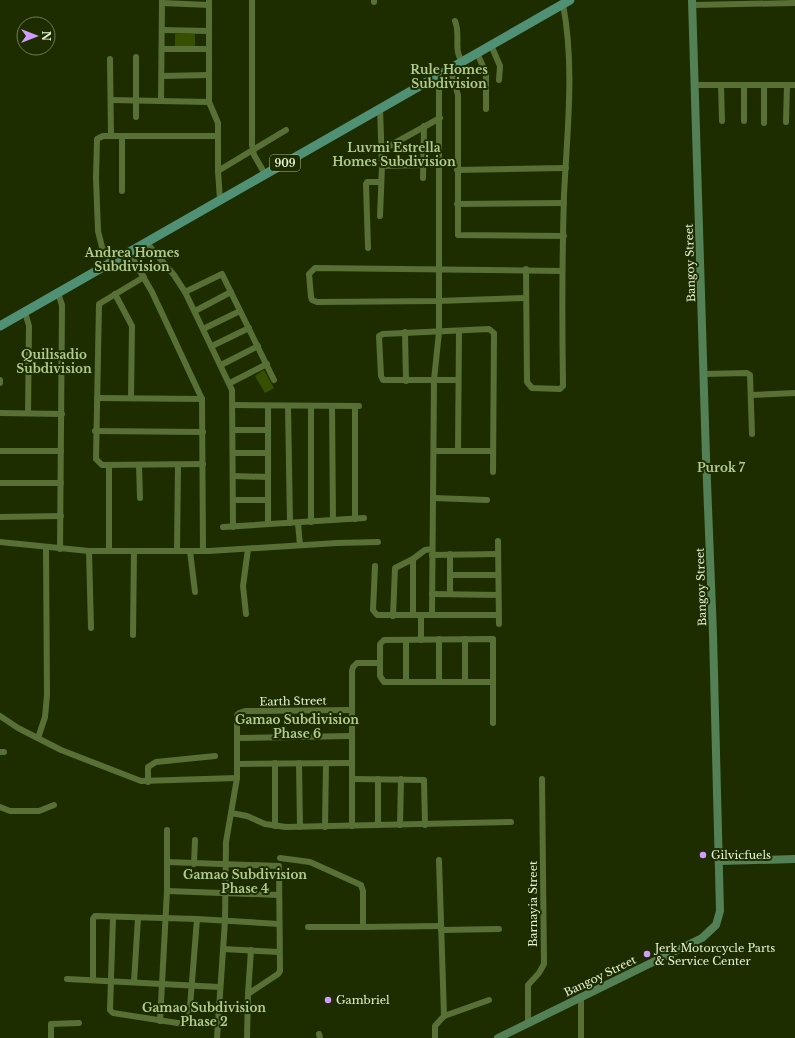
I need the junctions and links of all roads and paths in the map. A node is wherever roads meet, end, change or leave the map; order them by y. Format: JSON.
{"nodes":[{"id":1,"x":252,"y":0,"type":"edge"},
{"id":2,"x":162,"y":2,"type":"edge"},
{"id":3,"x":209,"y":2,"type":"edge"},
{"id":4,"x":566,"y":2,"type":"edge"},
{"id":5,"x":693,"y":3,"type":"edge"},
{"id":6,"x":795,"y":3,"type":"edge"},
{"id":7,"x":455,"y":22,"type":"dead end"},
{"id":8,"x":162,"y":30,"type":"junction"},
{"id":9,"x":209,"y":31,"type":"junction"},
{"id":10,"x":491,"y":45,"type":"junction"},
{"id":11,"x":162,"y":49,"type":"junction"},
{"id":12,"x":209,"y":49,"type":"junction"},
{"id":13,"x":477,"y":53,"type":"junction"},
{"id":14,"x":136,"y":58,"type":"dead end"},
{"id":15,"x":110,"y":59,"type":"dead end"},
{"id":16,"x":462,"y":61,"type":"junction"},
{"id":17,"x":450,"y":68,"type":"junction"},
{"id":18,"x":440,"y":74,"type":"junction"},
{"id":19,"x":162,"y":76,"type":"junction"},
{"id":20,"x":209,"y":76,"type":"junction"},
{"id":21,"x":499,"y":80,"type":"dead end"},
{"id":22,"x":696,"y":85,"type":"junction"},
{"id":23,"x":721,"y":85,"type":"junction"},
{"id":24,"x":744,"y":85,"type":"junction"},
{"id":25,"x":764,"y":85,"type":"junction"},
{"id":26,"x":787,"y":85,"type":"junction"},
{"id":27,"x":795,"y":85,"type":"edge"},
{"id":28,"x":111,"y":100,"type":"junction"},
{"id":29,"x":136,"y":101,"type":"junction"},
{"id":30,"x":161,"y":102,"type":"junction"},
{"id":31,"x":210,"y":102,"type":"junction"},
{"id":32,"x":380,"y":108,"type":"junction"},
{"id":33,"x":486,"y":109,"type":"dead end"},
{"id":34,"x":136,"y":117,"type":"dead end"},
{"id":35,"x":440,"y":118,"type":"junction"},
{"id":36,"x":722,"y":121,"type":"dead end"},
{"id":37,"x":744,"y":121,"type":"dead end"},
{"id":38,"x":764,"y":122,"type":"dead end"},
{"id":39,"x":786,"y":122,"type":"dead end"},
{"id":40,"x":424,"y":126,"type":"junction"},
{"id":41,"x":286,"y":130,"type":"dead end"},
{"id":42,"x":111,"y":136,"type":"junction"},
{"id":43,"x":122,"y":136,"type":"junction"},
{"id":44,"x":218,"y":136,"type":"junction"},
{"id":45,"x":253,"y":149,"type":"junction"},
{"id":46,"x":382,"y":150,"type":"junction"},
{"id":47,"x":423,"y":165,"type":"junction"},
{"id":48,"x":382,"y":166,"type":"junction"},
{"id":49,"x":566,"y":168,"type":"junction"},
{"id":50,"x":458,"y":170,"type":"junction"},
{"id":51,"x":218,"y":171,"type":"junction"},
{"id":52,"x":265,"y":174,"type":"junction"},
{"id":53,"x":423,"y":178,"type":"dead end"},
{"id":54,"x":381,"y":182,"type":"junction"},
{"id":55,"x":122,"y":191,"type":"dead end"},
{"id":56,"x":220,"y":200,"type":"junction"},
{"id":57,"x":564,"y":203,"type":"junction"},
{"id":58,"x":457,"y":204,"type":"junction"},
{"id":59,"x":380,"y":216,"type":"dead end"},
{"id":60,"x":564,"y":236,"type":"junction"},
{"id":61,"x":146,"y":242,"type":"junction"},
{"id":62,"x":368,"y":248,"type":"dead end"},
{"id":63,"x":129,"y":252,"type":"junction"},
{"id":64,"x":112,"y":262,"type":"junction"},
{"id":65,"x":438,"y":269,"type":"junction"},
{"id":66,"x":526,"y":269,"type":"junction"},
{"id":67,"x":562,"y":271,"type":"junction"},
{"id":68,"x":144,"y":277,"type":"junction"},
{"id":69,"x":184,"y":292,"type":"junction"},
{"id":70,"x":231,"y":292,"type":"junction"},
{"id":71,"x":58,"y":293,"type":"junction"},
{"id":72,"x":114,"y":294,"type":"junction"},
{"id":73,"x":526,"y":298,"type":"junction"},
{"id":74,"x":438,"y":301,"type":"junction"},
{"id":75,"x":240,"y":310,"type":"junction"},
{"id":76,"x":195,"y":311,"type":"junction"},
{"id":77,"x":25,"y":312,"type":"junction"},
{"id":78,"x":0,"y":326,"type":"edge"},
{"id":79,"x":249,"y":328,"type":"junction"},
{"id":80,"x":203,"y":329,"type":"junction"},
{"id":81,"x":459,"y":331,"type":"junction"},
{"id":82,"x":405,"y":332,"type":"junction"},
{"id":83,"x":439,"y":332,"type":"junction"},
{"id":84,"x":212,"y":346,"type":"junction"},
{"id":85,"x":258,"y":346,"type":"junction"},
{"id":86,"x":267,"y":364,"type":"junction"},
{"id":87,"x":221,"y":365,"type":"junction"},
{"id":88,"x":704,"y":374,"type":"junction"},
{"id":89,"x":274,"y":380,"type":"dead end"},
{"id":90,"x":434,"y":380,"type":"junction"},
{"id":91,"x":458,"y":380,"type":"junction"},
{"id":92,"x":406,"y":381,"type":"junction"},
{"id":93,"x":230,"y":383,"type":"junction"},
{"id":94,"x":751,"y":394,"type":"junction"},
{"id":95,"x":795,"y":394,"type":"edge"},
{"id":96,"x":97,"y":398,"type":"junction"},
{"id":97,"x":131,"y":398,"type":"junction"},
{"id":98,"x":202,"y":399,"type":"junction"},
{"id":99,"x":233,"y":406,"type":"junction"},
{"id":100,"x":268,"y":406,"type":"junction"},
{"id":101,"x":288,"y":406,"type":"junction"},
{"id":102,"x":311,"y":406,"type":"junction"},
{"id":103,"x":332,"y":406,"type":"junction"},
{"id":104,"x":0,"y":413,"type":"edge"},
{"id":105,"x":28,"y":413,"type":"junction"},
{"id":106,"x":62,"y":414,"type":"junction"},
{"id":107,"x":233,"y":430,"type":"junction"},
{"id":108,"x":268,"y":430,"type":"junction"},
{"id":109,"x":95,"y":431,"type":"junction"},
{"id":110,"x":203,"y":432,"type":"junction"},
{"id":111,"x":752,"y":434,"type":"dead end"},
{"id":112,"x":0,"y":451,"type":"edge"},
{"id":113,"x":61,"y":451,"type":"junction"},
{"id":114,"x":434,"y":451,"type":"junction"},
{"id":115,"x":458,"y":451,"type":"junction"},
{"id":116,"x":493,"y":451,"type":"junction"},
{"id":117,"x":233,"y":453,"type":"junction"},
{"id":118,"x":268,"y":453,"type":"junction"},
{"id":119,"x":203,"y":464,"type":"junction"},
{"id":120,"x":109,"y":465,"type":"junction"},
{"id":121,"x":139,"y":465,"type":"junction"},
{"id":122,"x":178,"y":465,"type":"junction"},
{"id":123,"x":493,"y":472,"type":"dead end"},
{"id":124,"x":233,"y":476,"type":"junction"},
{"id":125,"x":268,"y":477,"type":"junction"},
{"id":126,"x":61,"y":482,"type":"junction"},
{"id":127,"x":0,"y":483,"type":"edge"},
{"id":128,"x":140,"y":498,"type":"dead end"},
{"id":129,"x":434,"y":498,"type":"junction"},
{"id":130,"x":233,"y":500,"type":"junction"},
{"id":131,"x":268,"y":500,"type":"junction"},
{"id":132,"x":487,"y":500,"type":"dead end"},
{"id":133,"x":61,"y":516,"type":"junction"},
{"id":134,"x":0,"y":517,"type":"edge"},
{"id":135,"x":364,"y":518,"type":"dead end"},
{"id":136,"x":355,"y":519,"type":"junction"},
{"id":137,"x":333,"y":520,"type":"junction"},
{"id":138,"x":300,"y":522,"type":"junction"},
{"id":139,"x":311,"y":522,"type":"junction"},
{"id":140,"x":290,"y":523,"type":"junction"},
{"id":141,"x":268,"y":524,"type":"junction"},
{"id":142,"x":223,"y":527,"type":"dead end"},
{"id":143,"x":233,"y":527,"type":"junction"},
{"id":144,"x":498,"y":541,"type":"dead end"},
{"id":145,"x":0,"y":542,"type":"edge"},
{"id":146,"x":378,"y":542,"type":"dead end"},
{"id":147,"x":302,"y":545,"type":"junction"},
{"id":148,"x":46,"y":547,"type":"junction"},
{"id":149,"x":60,"y":549,"type":"junction"},
{"id":150,"x":248,"y":549,"type":"junction"},
{"id":151,"x":89,"y":551,"type":"junction"},
{"id":152,"x":109,"y":551,"type":"junction"},
{"id":153,"x":134,"y":551,"type":"junction"},
{"id":154,"x":177,"y":551,"type":"junction"},
{"id":155,"x":190,"y":551,"type":"junction"},
{"id":156,"x":203,"y":551,"type":"junction"},
{"id":157,"x":432,"y":552,"type":"junction"},
{"id":158,"x":450,"y":554,"type":"junction"},
{"id":159,"x":498,"y":554,"type":"junction"},
{"id":160,"x":413,"y":560,"type":"junction"},
{"id":161,"x":375,"y":566,"type":"dead end"},
{"id":162,"x":450,"y":575,"type":"junction"},
{"id":163,"x":498,"y":575,"type":"junction"},
{"id":164,"x":195,"y":592,"type":"dead end"},
{"id":165,"x":432,"y":594,"type":"junction"},
{"id":166,"x":450,"y":594,"type":"junction"},
{"id":167,"x":498,"y":595,"type":"junction"},
{"id":168,"x":246,"y":614,"type":"dead end"},
{"id":169,"x":421,"y":615,"type":"junction"},
{"id":170,"x":432,"y":615,"type":"junction"},
{"id":171,"x":498,"y":615,"type":"junction"},
{"id":172,"x":393,"y":616,"type":"junction"},
{"id":173,"x":413,"y":616,"type":"junction"},
{"id":174,"x":498,"y":624,"type":"dead end"},
{"id":175,"x":91,"y":628,"type":"dead end"},
{"id":176,"x":133,"y":635,"type":"dead end"},
{"id":177,"x":438,"y":639,"type":"junction"},
{"id":178,"x":465,"y":639,"type":"junction"},
{"id":179,"x":406,"y":640,"type":"junction"},
{"id":180,"x":421,"y":640,"type":"junction"},
{"id":181,"x":379,"y":663,"type":"junction"},
{"id":182,"x":406,"y":682,"type":"junction"},
{"id":183,"x":439,"y":682,"type":"junction"},
{"id":184,"x":465,"y":682,"type":"junction"},
{"id":185,"x":493,"y":682,"type":"junction"},
{"id":186,"x":351,"y":710,"type":"junction"},
{"id":187,"x":1,"y":718,"type":"edge"},
{"id":188,"x":494,"y":723,"type":"dead end"},
{"id":189,"x":351,"y":736,"type":"junction"},
{"id":190,"x":38,"y":738,"type":"junction"},
{"id":191,"x":237,"y":738,"type":"junction"},
{"id":192,"x":215,"y":756,"type":"dead end"},
{"id":193,"x":299,"y":763,"type":"junction"},
{"id":194,"x":326,"y":763,"type":"junction"},
{"id":195,"x":352,"y":763,"type":"junction"},
{"id":196,"x":237,"y":764,"type":"junction"},
{"id":197,"x":275,"y":764,"type":"junction"},
{"id":198,"x":236,"y":778,"type":"junction"},
{"id":199,"x":353,"y":779,"type":"junction"},
{"id":200,"x":378,"y":779,"type":"junction"},
{"id":201,"x":401,"y":779,"type":"junction"},
{"id":202,"x":542,"y":779,"type":"dead end"},
{"id":203,"x":148,"y":782,"type":"junction"},
{"id":204,"x":54,"y":805,"type":"dead end"},
{"id":205,"x":0,"y":807,"type":"edge"},
{"id":206,"x":231,"y":813,"type":"junction"},
{"id":207,"x":511,"y":822,"type":"dead end"},
{"id":208,"x":425,"y":824,"type":"junction"},
{"id":209,"x":378,"y":825,"type":"junction"},
{"id":210,"x":400,"y":825,"type":"junction"},
{"id":211,"x":275,"y":826,"type":"junction"},
{"id":212,"x":325,"y":826,"type":"junction"},
{"id":213,"x":352,"y":826,"type":"junction"},
{"id":214,"x":300,"y":827,"type":"junction"},
{"id":215,"x":167,"y":830,"type":"dead end"},
{"id":216,"x":195,"y":840,"type":"dead end"},
{"id":217,"x":280,"y":858,"type":"dead end"},
{"id":218,"x":795,"y":859,"type":"edge"},
{"id":219,"x":439,"y":860,"type":"dead end"},
{"id":220,"x":720,"y":861,"type":"junction"},
{"id":221,"x":167,"y":862,"type":"junction"},
{"id":222,"x":194,"y":864,"type":"junction"},
{"id":223,"x":225,"y":864,"type":"junction"},
{"id":224,"x":167,"y":891,"type":"junction"},
{"id":225,"x":225,"y":893,"type":"junction"},
{"id":226,"x":279,"y":895,"type":"junction"},
{"id":227,"x":113,"y":917,"type":"junction"},
{"id":228,"x":138,"y":918,"type":"junction"},
{"id":229,"x":166,"y":918,"type":"junction"},
{"id":230,"x":197,"y":919,"type":"junction"},
{"id":231,"x":225,"y":921,"type":"junction"},
{"id":232,"x":279,"y":924,"type":"junction"},
{"id":233,"x":308,"y":926,"type":"dead end"},
{"id":234,"x":363,"y":927,"type":"junction"},
{"id":235,"x":441,"y":928,"type":"junction"},
{"id":236,"x":498,"y":929,"type":"dead end"},
{"id":237,"x":223,"y":949,"type":"junction"},
{"id":238,"x":251,"y":950,"type":"junction"},
{"id":239,"x":280,"y":952,"type":"junction"},
{"id":240,"x":67,"y":979,"type":"dead end"},
{"id":241,"x":93,"y":980,"type":"junction"},
{"id":242,"x":109,"y":981,"type":"junction"},
{"id":243,"x":134,"y":982,"type":"junction"},
{"id":244,"x":163,"y":984,"type":"junction"},
{"id":245,"x":191,"y":985,"type":"junction"},
{"id":246,"x":219,"y":987,"type":"junction"},
{"id":247,"x":248,"y":994,"type":"junction"},
{"id":248,"x":581,"y":998,"type":"junction"},
{"id":249,"x":489,"y":1000,"type":"dead end"},
{"id":250,"x":444,"y":1016,"type":"junction"},
{"id":251,"x":160,"y":1021,"type":"junction"},
{"id":252,"x":79,"y":1023,"type":"dead end"},
{"id":253,"x":528,"y":1023,"type":"junction"},
{"id":254,"x":51,"y":1038,"type":"edge"},
{"id":255,"x":217,"y":1038,"type":"edge"},
{"id":256,"x":247,"y":1038,"type":"edge"},
{"id":257,"x":435,"y":1038,"type":"edge"},
{"id":258,"x":498,"y":1038,"type":"edge"},
{"id":259,"x":581,"y":1038,"type":"edge"}],
"edges":[{"from":1,"to":45,"type":"street"},
{"from":2,"to":3,"type":"street"},
{"from":2,"to":8,"type":"street"},
{"from":3,"to":9,"type":"street"},
{"from":4,"to":10,"type":"main road","number":"909"},
{"from":4,"to":49,"type":"street"},
{"from":5,"to":6,"type":"street"},
{"from":5,"to":22,"type":"main road","name":"Bangoy Street"},
{"from":7,"to":16,"type":"street"},
{"from":8,"to":9,"type":"street"},
{"from":8,"to":11,"type":"street"},
{"from":9,"to":12,"type":"street"},
{"from":10,"to":13,"type":"main road","number":"909"},
{"from":10,"to":21,"type":"street"},
{"from":11,"to":12,"type":"street"},
{"from":11,"to":19,"type":"street"},
{"from":12,"to":20,"type":"street"},
{"from":13,"to":16,"type":"main road","number":"909"},
{"from":13,"to":33,"type":"street"},
{"from":14,"to":29,"type":"street"},
{"from":15,"to":28,"type":"street"},
{"from":16,"to":17,"type":"main road","number":"909"},
{"from":17,"to":18,"type":"main road","number":"909"},
{"from":17,"to":50,"type":"street"},
{"from":18,"to":32,"type":"main road","number":"909"},
{"from":18,"to":35,"type":"street"},
{"from":19,"to":20,"type":"street"},
{"from":19,"to":30,"type":"street"},
{"from":20,"to":31,"type":"street"},
{"from":22,"to":23,"type":"street"},
{"from":22,"to":88,"type":"main road","name":"Bangoy Street"},
{"from":23,"to":24,"type":"street"},
{"from":23,"to":36,"type":"street"},
{"from":24,"to":25,"type":"street"},
{"from":24,"to":37,"type":"street"},
{"from":25,"to":26,"type":"street"},
{"from":25,"to":38,"type":"street"},
{"from":26,"to":27,"type":"street"},
{"from":26,"to":39,"type":"street"},
{"from":28,"to":29,"type":"street"},
{"from":28,"to":42,"type":"street"},
{"from":29,"to":30,"type":"street"},
{"from":29,"to":34,"type":"street"},
{"from":30,"to":31,"type":"street"},
{"from":31,"to":44,"type":"street"},
{"from":32,"to":46,"type":"street"},
{"from":32,"to":52,"type":"main road","number":"909"},
{"from":35,"to":40,"type":"street"},
{"from":35,"to":65,"type":"street"},
{"from":40,"to":46,"type":"street"},
{"from":40,"to":47,"type":"street"},
{"from":41,"to":45,"type":"street"},
{"from":42,"to":43,"type":"street"},
{"from":42,"to":64,"type":"street"},
{"from":43,"to":44,"type":"street"},
{"from":43,"to":55,"type":"street"},
{"from":44,"to":51,"type":"street"},
{"from":45,"to":51,"type":"street"},
{"from":45,"to":52,"type":"street"},
{"from":46,"to":48,"type":"street"},
{"from":47,"to":48,"type":"street"},
{"from":47,"to":53,"type":"street"},
{"from":48,"to":54,"type":"street"},
{"from":49,"to":50,"type":"street"},
{"from":49,"to":57,"type":"street"},
{"from":50,"to":58,"type":"street"},
{"from":51,"to":56,"type":"street"},
{"from":52,"to":56,"type":"main road","number":"909"},
{"from":54,"to":59,"type":"street"},
{"from":54,"to":62,"type":"street"},
{"from":56,"to":61,"type":"main road","number":"909"},
{"from":57,"to":58,"type":"street"},
{"from":57,"to":60,"type":"street"},
{"from":58,"to":60,"type":"street"},
{"from":60,"to":67,"type":"street"},
{"from":61,"to":63,"type":"main road","number":"909"},
{"from":61,"to":69,"type":"street"},
{"from":63,"to":64,"type":"main road","number":"909"},
{"from":63,"to":68,"type":"street"},
{"from":64,"to":71,"type":"main road","number":"909"},
{"from":65,"to":66,"type":"street"},
{"from":65,"to":74,"type":"street"},
{"from":65,"to":74,"type":"street"},
{"from":66,"to":67,"type":"street"},
{"from":66,"to":73,"type":"street"},
{"from":67,"to":73,"type":"street"},
{"from":68,"to":72,"type":"street"},
{"from":68,"to":98,"type":"street"},
{"from":69,"to":70,"type":"street"},
{"from":69,"to":76,"type":"street"},
{"from":70,"to":75,"type":"street"},
{"from":70,"to":76,"type":"street"},
{"from":71,"to":77,"type":"main road","number":"909"},
{"from":71,"to":106,"type":"street"},
{"from":72,"to":96,"type":"street"},
{"from":72,"to":97,"type":"street"},
{"from":73,"to":74,"type":"street"},
{"from":74,"to":83,"type":"street"},
{"from":75,"to":79,"type":"street"},
{"from":75,"to":80,"type":"street"},
{"from":76,"to":80,"type":"street"},
{"from":77,"to":78,"type":"main road","number":"909"},
{"from":77,"to":105,"type":"street"},
{"from":79,"to":84,"type":"street"},
{"from":79,"to":85,"type":"street"},
{"from":80,"to":84,"type":"street"},
{"from":81,"to":83,"type":"street"},
{"from":81,"to":91,"type":"street"},
{"from":81,"to":116,"type":"street"},
{"from":82,"to":83,"type":"street"},
{"from":82,"to":92,"type":"street"},
{"from":82,"to":92,"type":"street"},
{"from":83,"to":90,"type":"street"},
{"from":84,"to":87,"type":"street"},
{"from":85,"to":86,"type":"street"},
{"from":85,"to":87,"type":"street"},
{"from":86,"to":89,"type":"street"},
{"from":86,"to":93,"type":"street"},
{"from":87,"to":93,"type":"street"},
{"from":88,"to":94,"type":"street"},
{"from":88,"to":220,"type":"main road","name":"Bangoy Street"},
{"from":90,"to":91,"type":"street"},
{"from":90,"to":92,"type":"street"},
{"from":90,"to":114,"type":"street"},
{"from":91,"to":115,"type":"street"},
{"from":93,"to":99,"type":"street"},
{"from":94,"to":95,"type":"street"},
{"from":94,"to":111,"type":"street"},
{"from":96,"to":97,"type":"street"},
{"from":96,"to":109,"type":"street"},
{"from":97,"to":98,"type":"street"},
{"from":98,"to":110,"type":"street"},
{"from":99,"to":100,"type":"street"},
{"from":99,"to":107,"type":"street"},
{"from":100,"to":101,"type":"street"},
{"from":100,"to":108,"type":"street"},
{"from":101,"to":102,"type":"street"},
{"from":101,"to":140,"type":"street"},
{"from":102,"to":103,"type":"street"},
{"from":102,"to":139,"type":"street"},
{"from":103,"to":136,"type":"street"},
{"from":103,"to":137,"type":"street"},
{"from":104,"to":105,"type":"street"},
{"from":105,"to":106,"type":"street"},
{"from":106,"to":113,"type":"street"},
{"from":107,"to":108,"type":"street"},
{"from":107,"to":117,"type":"street"},
{"from":108,"to":118,"type":"street"},
{"from":109,"to":110,"type":"street"},
{"from":109,"to":120,"type":"street"},
{"from":110,"to":119,"type":"street"},
{"from":112,"to":113,"type":"street"},
{"from":113,"to":126,"type":"street"},
{"from":114,"to":115,"type":"street"},
{"from":114,"to":129,"type":"street"},
{"from":115,"to":116,"type":"street"},
{"from":116,"to":123,"type":"street"},
{"from":117,"to":118,"type":"street"},
{"from":117,"to":124,"type":"street"},
{"from":118,"to":125,"type":"street"},
{"from":119,"to":122,"type":"street"},
{"from":119,"to":156,"type":"street"},
{"from":120,"to":121,"type":"street"},
{"from":120,"to":152,"type":"street"},
{"from":121,"to":122,"type":"street"},
{"from":121,"to":128,"type":"street"},
{"from":122,"to":154,"type":"street"},
{"from":124,"to":125,"type":"street"},
{"from":124,"to":130,"type":"street"},
{"from":125,"to":131,"type":"street"},
{"from":126,"to":127,"type":"street"},
{"from":126,"to":133,"type":"street"},
{"from":129,"to":132,"type":"street"},
{"from":129,"to":157,"type":"street"},
{"from":130,"to":131,"type":"street"},
{"from":130,"to":143,"type":"street"},
{"from":131,"to":141,"type":"street"},
{"from":133,"to":134,"type":"street"},
{"from":133,"to":149,"type":"street"},
{"from":135,"to":136,"type":"street"},
{"from":136,"to":137,"type":"street"},
{"from":137,"to":139,"type":"street"},
{"from":138,"to":139,"type":"street"},
{"from":138,"to":140,"type":"street"},
{"from":138,"to":147,"type":"street"},
{"from":140,"to":141,"type":"street"},
{"from":141,"to":143,"type":"street"},
{"from":142,"to":143,"type":"street"},
{"from":144,"to":159,"type":"street"},
{"from":145,"to":148,"type":"street"},
{"from":146,"to":147,"type":"street"},
{"from":147,"to":150,"type":"street"},
{"from":148,"to":149,"type":"street"},
{"from":148,"to":190,"type":"street"},
{"from":149,"to":151,"type":"street"},
{"from":150,"to":156,"type":"street"},
{"from":150,"to":168,"type":"street"},
{"from":151,"to":152,"type":"street"},
{"from":151,"to":175,"type":"street"},
{"from":152,"to":153,"type":"street"},
{"from":153,"to":154,"type":"street"},
{"from":153,"to":176,"type":"street"},
{"from":154,"to":155,"type":"street"},
{"from":155,"to":156,"type":"street"},
{"from":155,"to":164,"type":"street"},
{"from":157,"to":158,"type":"street"},
{"from":157,"to":160,"type":"street"},
{"from":157,"to":165,"type":"street"},
{"from":158,"to":159,"type":"street"},
{"from":158,"to":162,"type":"street"},
{"from":159,"to":163,"type":"street"},
{"from":160,"to":172,"type":"street"},
{"from":160,"to":173,"type":"street"},
{"from":161,"to":172,"type":"street"},
{"from":162,"to":163,"type":"street"},
{"from":162,"to":166,"type":"street"},
{"from":163,"to":167,"type":"street"},
{"from":165,"to":166,"type":"street"},
{"from":165,"to":170,"type":"street"},
{"from":166,"to":167,"type":"street"},
{"from":167,"to":171,"type":"street"},
{"from":169,"to":170,"type":"street"},
{"from":169,"to":173,"type":"street"},
{"from":169,"to":180,"type":"street"},
{"from":170,"to":171,"type":"street"},
{"from":171,"to":174,"type":"street"},
{"from":172,"to":173,"type":"street"},
{"from":177,"to":178,"type":"street"},
{"from":177,"to":180,"type":"street"},
{"from":177,"to":183,"type":"street"},
{"from":178,"to":184,"type":"street"},
{"from":178,"to":185,"type":"street"},
{"from":179,"to":180,"type":"street"},
{"from":179,"to":181,"type":"street"},
{"from":179,"to":182,"type":"street"},
{"from":181,"to":182,"type":"street"},
{"from":181,"to":186,"type":"street"},
{"from":182,"to":183,"type":"street"},
{"from":183,"to":184,"type":"street"},
{"from":184,"to":185,"type":"street"},
{"from":185,"to":188,"type":"street"},
{"from":186,"to":189,"type":"street"},
{"from":186,"to":191,"type":"street","name":"Earth Street"},
{"from":187,"to":190,"type":"street"},
{"from":189,"to":191,"type":"street"},
{"from":189,"to":195,"type":"street"},
{"from":190,"to":203,"type":"street"},
{"from":191,"to":196,"type":"street"},
{"from":192,"to":203,"type":"street"},
{"from":193,"to":194,"type":"street"},
{"from":193,"to":197,"type":"street"},
{"from":193,"to":214,"type":"street"},
{"from":194,"to":195,"type":"street"},
{"from":194,"to":212,"type":"street"},
{"from":195,"to":199,"type":"street"},
{"from":196,"to":197,"type":"street"},
{"from":196,"to":198,"type":"street"},
{"from":197,"to":211,"type":"street"},
{"from":198,"to":203,"type":"street"},
{"from":198,"to":206,"type":"street"},
{"from":199,"to":200,"type":"street"},
{"from":199,"to":213,"type":"street"},
{"from":200,"to":201,"type":"street"},
{"from":200,"to":209,"type":"street"},
{"from":201,"to":208,"type":"street"},
{"from":201,"to":210,"type":"street"},
{"from":202,"to":253,"type":"street","name":"Barnayia Street"},
{"from":204,"to":205,"type":"street"},
{"from":206,"to":211,"type":"street"},
{"from":206,"to":223,"type":"street"},
{"from":207,"to":208,"type":"street"},
{"from":208,"to":210,"type":"street"},
{"from":209,"to":210,"type":"street"},
{"from":209,"to":213,"type":"street"},
{"from":211,"to":214,"type":"street"},
{"from":212,"to":213,"type":"street"},
{"from":212,"to":214,"type":"street"},
{"from":215,"to":221,"type":"street"},
{"from":216,"to":222,"type":"street"},
{"from":217,"to":234,"type":"street"},
{"from":218,"to":220,"type":"main road"},
{"from":219,"to":235,"type":"street"},
{"from":220,"to":248,"type":"main road","name":"Bangoy Street"},
{"from":221,"to":222,"type":"street"},
{"from":221,"to":224,"type":"street"},
{"from":222,"to":223,"type":"street"},
{"from":223,"to":225,"type":"street"},
{"from":223,"to":226,"type":"street"},
{"from":224,"to":225,"type":"street"},
{"from":224,"to":229,"type":"street"},
{"from":225,"to":226,"type":"street"},
{"from":225,"to":231,"type":"street"},
{"from":226,"to":232,"type":"street"},
{"from":227,"to":228,"type":"street"},
{"from":227,"to":241,"type":"street"},
{"from":227,"to":242,"type":"street"},
{"from":228,"to":229,"type":"street"},
{"from":228,"to":243,"type":"street"},
{"from":229,"to":230,"type":"street"},
{"from":229,"to":244,"type":"street"},
{"from":230,"to":231,"type":"street"},
{"from":230,"to":245,"type":"street"},
{"from":231,"to":232,"type":"street"},
{"from":231,"to":237,"type":"street"},
{"from":232,"to":239,"type":"street"},
{"from":233,"to":234,"type":"street"},
{"from":234,"to":235,"type":"street"},
{"from":235,"to":236,"type":"street"},
{"from":235,"to":250,"type":"street"},
{"from":237,"to":238,"type":"street"},
{"from":237,"to":246,"type":"street"},
{"from":238,"to":239,"type":"street"},
{"from":238,"to":247,"type":"street"},
{"from":239,"to":247,"type":"street"},
{"from":240,"to":241,"type":"street"},
{"from":241,"to":242,"type":"street"},
{"from":242,"to":243,"type":"street"},
{"from":242,"to":251,"type":"street"},
{"from":243,"to":244,"type":"street"},
{"from":244,"to":245,"type":"street"},
{"from":244,"to":251,"type":"street"},
{"from":245,"to":246,"type":"street"},
{"from":245,"to":251,"type":"street"},
{"from":246,"to":255,"type":"street"},
{"from":247,"to":256,"type":"street"},
{"from":248,"to":253,"type":"main road","name":"Bangoy Street"},
{"from":248,"to":259,"type":"street"},
{"from":249,"to":250,"type":"street"},
{"from":250,"to":257,"type":"street"},
{"from":252,"to":254,"type":"street"},
{"from":253,"to":258,"type":"main road","name":"Bangoy Street"}]}
